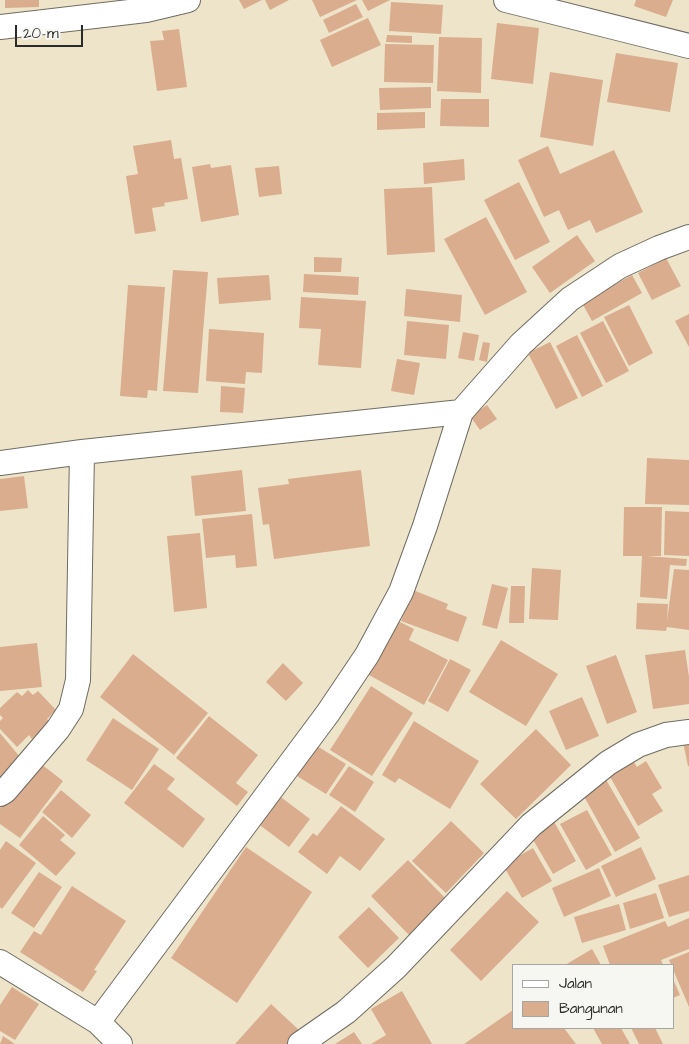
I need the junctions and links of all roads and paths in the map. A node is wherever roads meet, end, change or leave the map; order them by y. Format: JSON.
{"nodes":[{"id":1,"x":188,"y":0,"type":"edge"},
{"id":2,"x":506,"y":0,"type":"edge"},
{"id":3,"x":0,"y":27,"type":"edge"},
{"id":4,"x":688,"y":43,"type":"edge"},
{"id":5,"x":689,"y":238,"type":"edge"},
{"id":6,"x":461,"y":412,"type":"junction"},
{"id":7,"x":82,"y":452,"type":"junction"},
{"id":8,"x":0,"y":463,"type":"edge"},
{"id":9,"x":689,"y":732,"type":"edge"},
{"id":10,"x":0,"y":794,"type":"edge"},
{"id":11,"x":0,"y":962,"type":"edge"},
{"id":12,"x":98,"y":1022,"type":"junction"},
{"id":13,"x":120,"y":1044,"type":"edge"},
{"id":14,"x":300,"y":1044,"type":"edge"}],
"edges":[{"from":1,"to":3,"type":"street"},
{"from":2,"to":4,"type":"street"},
{"from":5,"to":6,"type":"street"},
{"from":6,"to":7,"type":"street"},
{"from":6,"to":12,"type":"street"},
{"from":7,"to":8,"type":"street"},
{"from":7,"to":10,"type":"street"},
{"from":9,"to":14,"type":"street"},
{"from":11,"to":12,"type":"street"},
{"from":12,"to":13,"type":"street"}]}
